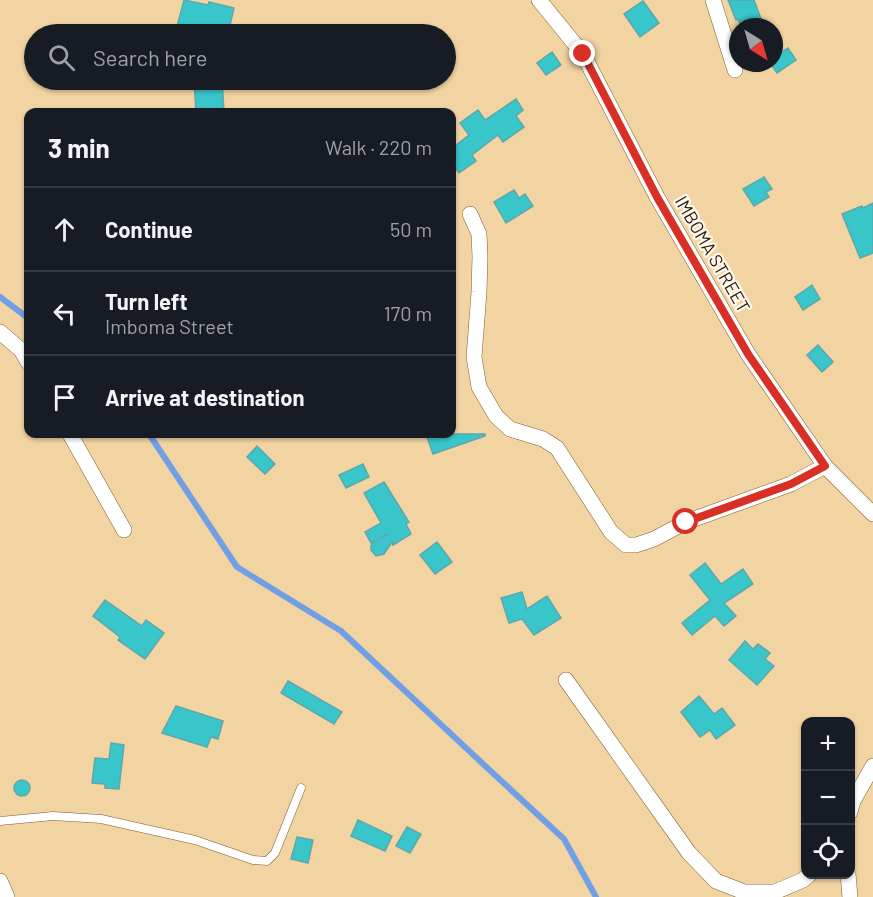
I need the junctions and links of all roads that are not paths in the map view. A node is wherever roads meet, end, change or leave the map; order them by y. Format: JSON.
{"nodes":[{"id":1,"x":538,"y":0,"type":"edge"},
{"id":2,"x":713,"y":0,"type":"edge"},
{"id":3,"x":729,"y":51,"type":"edge"},
{"id":4,"x":470,"y":214,"type":"dead end"},
{"id":5,"x":0,"y":332,"type":"edge"},
{"id":6,"x":24,"y":355,"type":"edge"},
{"id":7,"x":72,"y":438,"type":"edge"},
{"id":8,"x":825,"y":466,"type":"junction"},
{"id":9,"x":873,"y":514,"type":"edge"},
{"id":10,"x":124,"y":530,"type":"dead end"},
{"id":11,"x":566,"y":681,"type":"dead end"},
{"id":12,"x":873,"y":766,"type":"edge"},
{"id":13,"x":301,"y":788,"type":"dead end"},
{"id":14,"x":855,"y":798,"type":"edge"},
{"id":15,"x":0,"y":821,"type":"edge"},
{"id":16,"x":804,"y":879,"type":"edge"},
{"id":17,"x":848,"y":879,"type":"edge"},
{"id":18,"x":0,"y":882,"type":"edge"},
{"id":19,"x":7,"y":897,"type":"edge"},
{"id":20,"x":850,"y":897,"type":"edge"}],
"edges":[{"from":1,"to":8,"type":"street","name":"IMBOMA STREET"},
{"from":2,"to":3,"type":"street"},
{"from":4,"to":8,"type":"street"},
{"from":5,"to":6,"type":"street"},
{"from":7,"to":10,"type":"street"},
{"from":8,"to":9,"type":"street","name":"IMBOMA STREET"},
{"from":11,"to":16,"type":"street"},
{"from":12,"to":14,"type":"street"},
{"from":13,"to":15,"type":"lane"},
{"from":17,"to":20,"type":"street"},
{"from":18,"to":19,"type":"street"}]}
